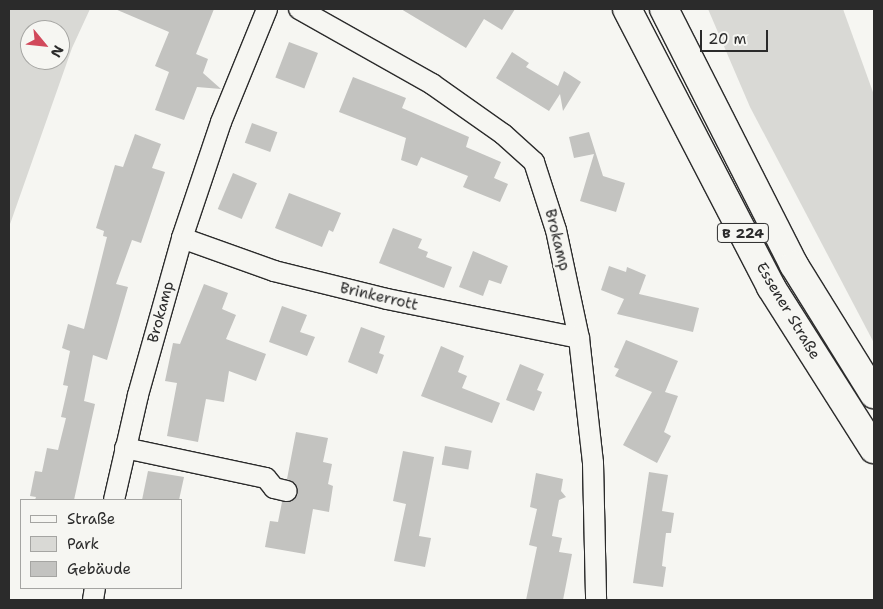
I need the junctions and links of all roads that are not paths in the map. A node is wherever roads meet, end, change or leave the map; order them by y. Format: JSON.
{"nodes":[{"id":1,"x":266,"y":9,"type":"edge"},
{"id":2,"x":299,"y":9,"type":"edge"},
{"id":3,"x":627,"y":9,"type":"edge"},
{"id":4,"x":664,"y":9,"type":"edge"},
{"id":5,"x":182,"y":238,"type":"junction"},
{"id":6,"x":579,"y":338,"type":"junction"},
{"id":7,"x":874,"y":394,"type":"edge"},
{"id":8,"x":125,"y":448,"type":"junction"},
{"id":9,"x":874,"y":449,"type":"edge"},
{"id":10,"x":287,"y":491,"type":"dead end"},
{"id":11,"x":114,"y":499,"type":"edge"},
{"id":12,"x":596,"y":600,"type":"edge"}],
"edges":[{"from":1,"to":5,"type":"street","name":"Brokamp"},
{"from":2,"to":6,"type":"street","name":"Brokamp"},
{"from":3,"to":9,"type":"main road","name":"Essener Straße","number":"B 224"},
{"from":4,"to":7,"type":"main road","name":"Essener Straße","number":"B 224"},
{"from":5,"to":6,"type":"street","name":"Brinkerrott"},
{"from":5,"to":8,"type":"street","name":"Brokamp"},
{"from":6,"to":12,"type":"street","name":"Brokamp"},
{"from":8,"to":10,"type":"street"},
{"from":8,"to":11,"type":"street","name":"Brokamp"}]}
